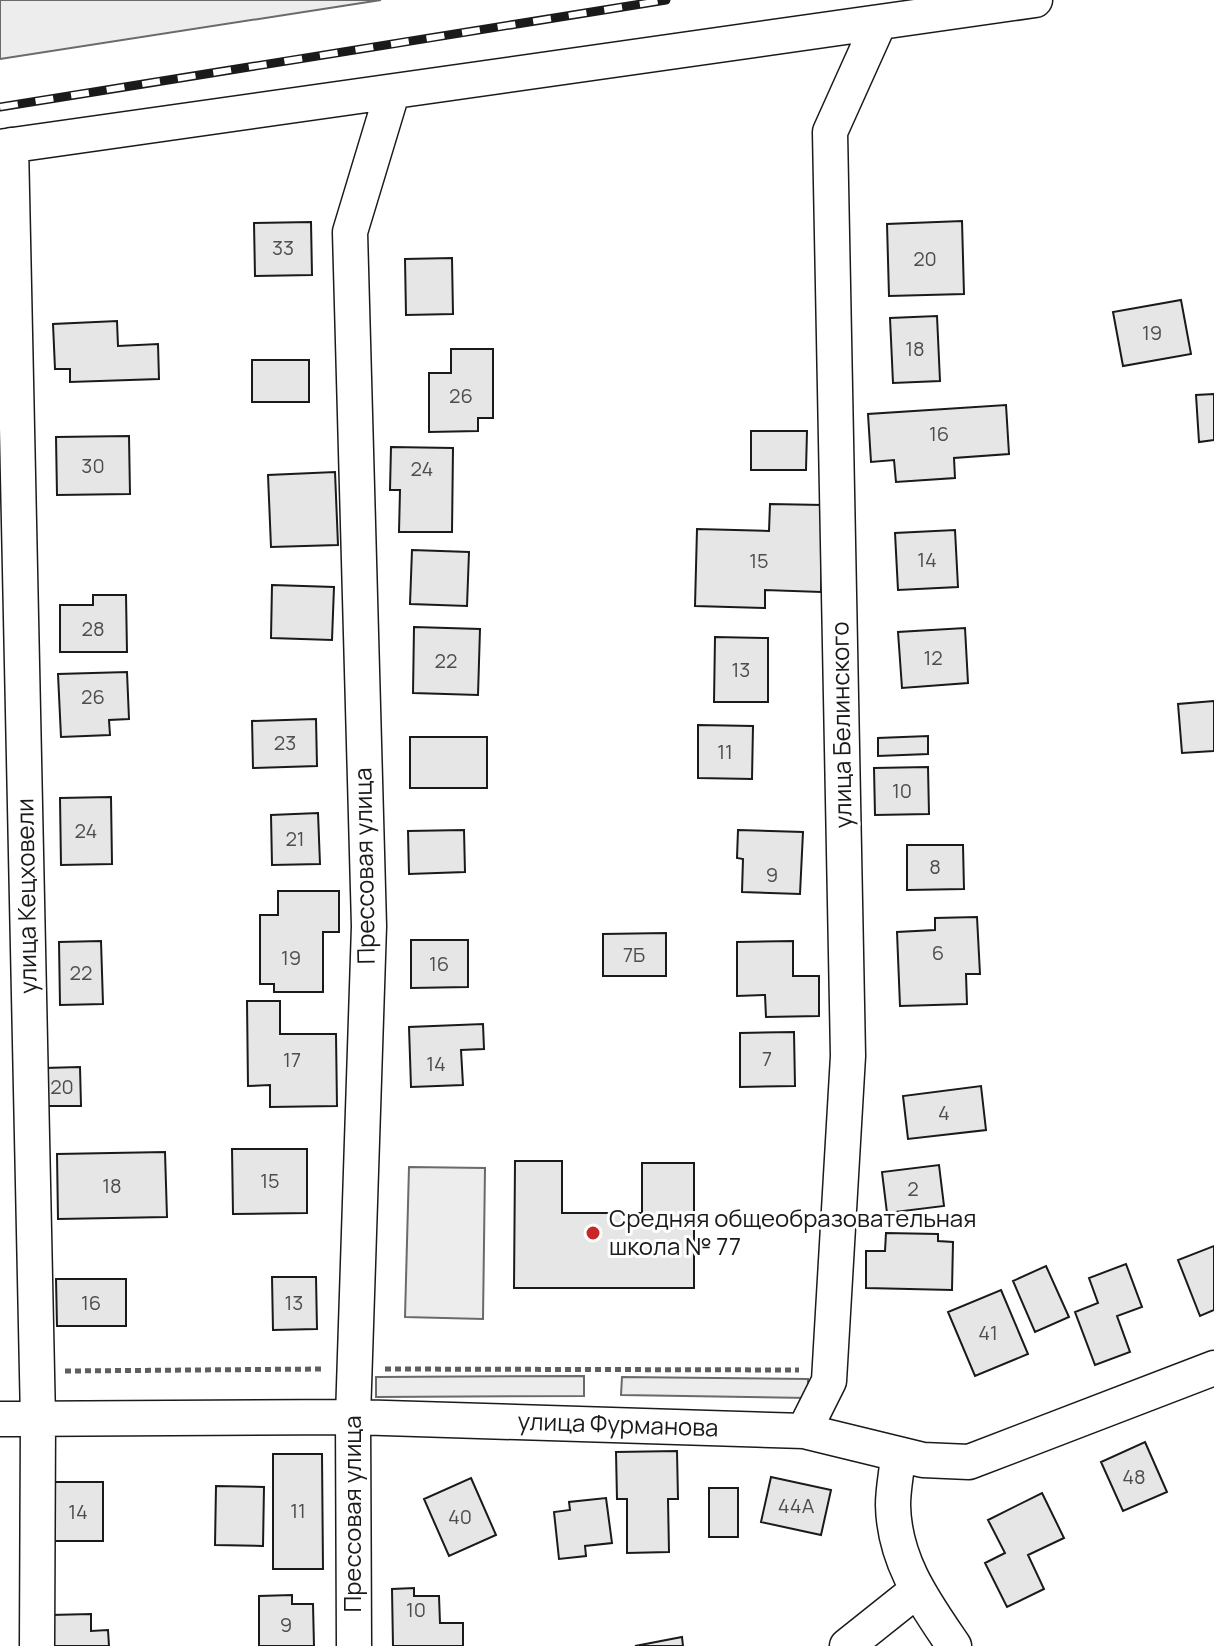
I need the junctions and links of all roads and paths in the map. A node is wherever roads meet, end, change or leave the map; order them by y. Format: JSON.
{"nodes":[{"id":1,"x":1035,"y":0,"type":"edge"},
{"id":2,"x":879,"y":23,"type":"junction"},
{"id":3,"x":392,"y":93,"type":"junction"},
{"id":4,"x":6,"y":146,"type":"edge"},
{"id":5,"x":1214,"y":1368,"type":"edge"},
{"id":6,"x":354,"y":1369,"type":"junction"},
{"id":7,"x":830,"y":1370,"type":"junction"},
{"id":8,"x":37,"y":1372,"type":"junction"},
{"id":9,"x":353,"y":1417,"type":"junction"},
{"id":10,"x":0,"y":1419,"type":"edge"},
{"id":11,"x":38,"y":1420,"type":"junction"},
{"id":12,"x":804,"y":1431,"type":"junction"},
{"id":13,"x":898,"y":1455,"type":"junction"},
{"id":14,"x":916,"y":1591,"type":"junction"},
{"id":15,"x":37,"y":1646,"type":"edge"},
{"id":16,"x":354,"y":1646,"type":"edge"},
{"id":17,"x":847,"y":1646,"type":"edge"},
{"id":18,"x":954,"y":1646,"type":"edge"}],
"edges":[{"from":1,"to":2,"type":"street"},
{"from":2,"to":3,"type":"street"},
{"from":2,"to":7,"type":"street","name":"улица Белинского"},
{"from":3,"to":4,"type":"street"},
{"from":3,"to":6,"type":"street","name":"Прессовая улица"},
{"from":4,"to":8,"type":"street","name":"улица Кецховели"},
{"from":5,"to":13,"type":"street","name":"улица Фурманова"},
{"from":6,"to":7,"type":"path"},
{"from":6,"to":8,"type":"path"},
{"from":6,"to":9,"type":"street","name":"Прессовая улица"},
{"from":7,"to":12,"type":"street","name":"улица Белинского"},
{"from":8,"to":11,"type":"street","name":"улица Кецховели"},
{"from":9,"to":11,"type":"street","name":"улица Фурманова"},
{"from":9,"to":12,"type":"street","name":"улица Фурманова"},
{"from":9,"to":16,"type":"street","name":"Прессовая улица"},
{"from":10,"to":11,"type":"street","name":"улица Фурманова"},
{"from":11,"to":15,"type":"street","name":"улица Кецховели"},
{"from":12,"to":13,"type":"street","name":"улица Фурманова"},
{"from":13,"to":14,"type":"street"},
{"from":14,"to":17,"type":"street"},
{"from":14,"to":18,"type":"street"}]}
